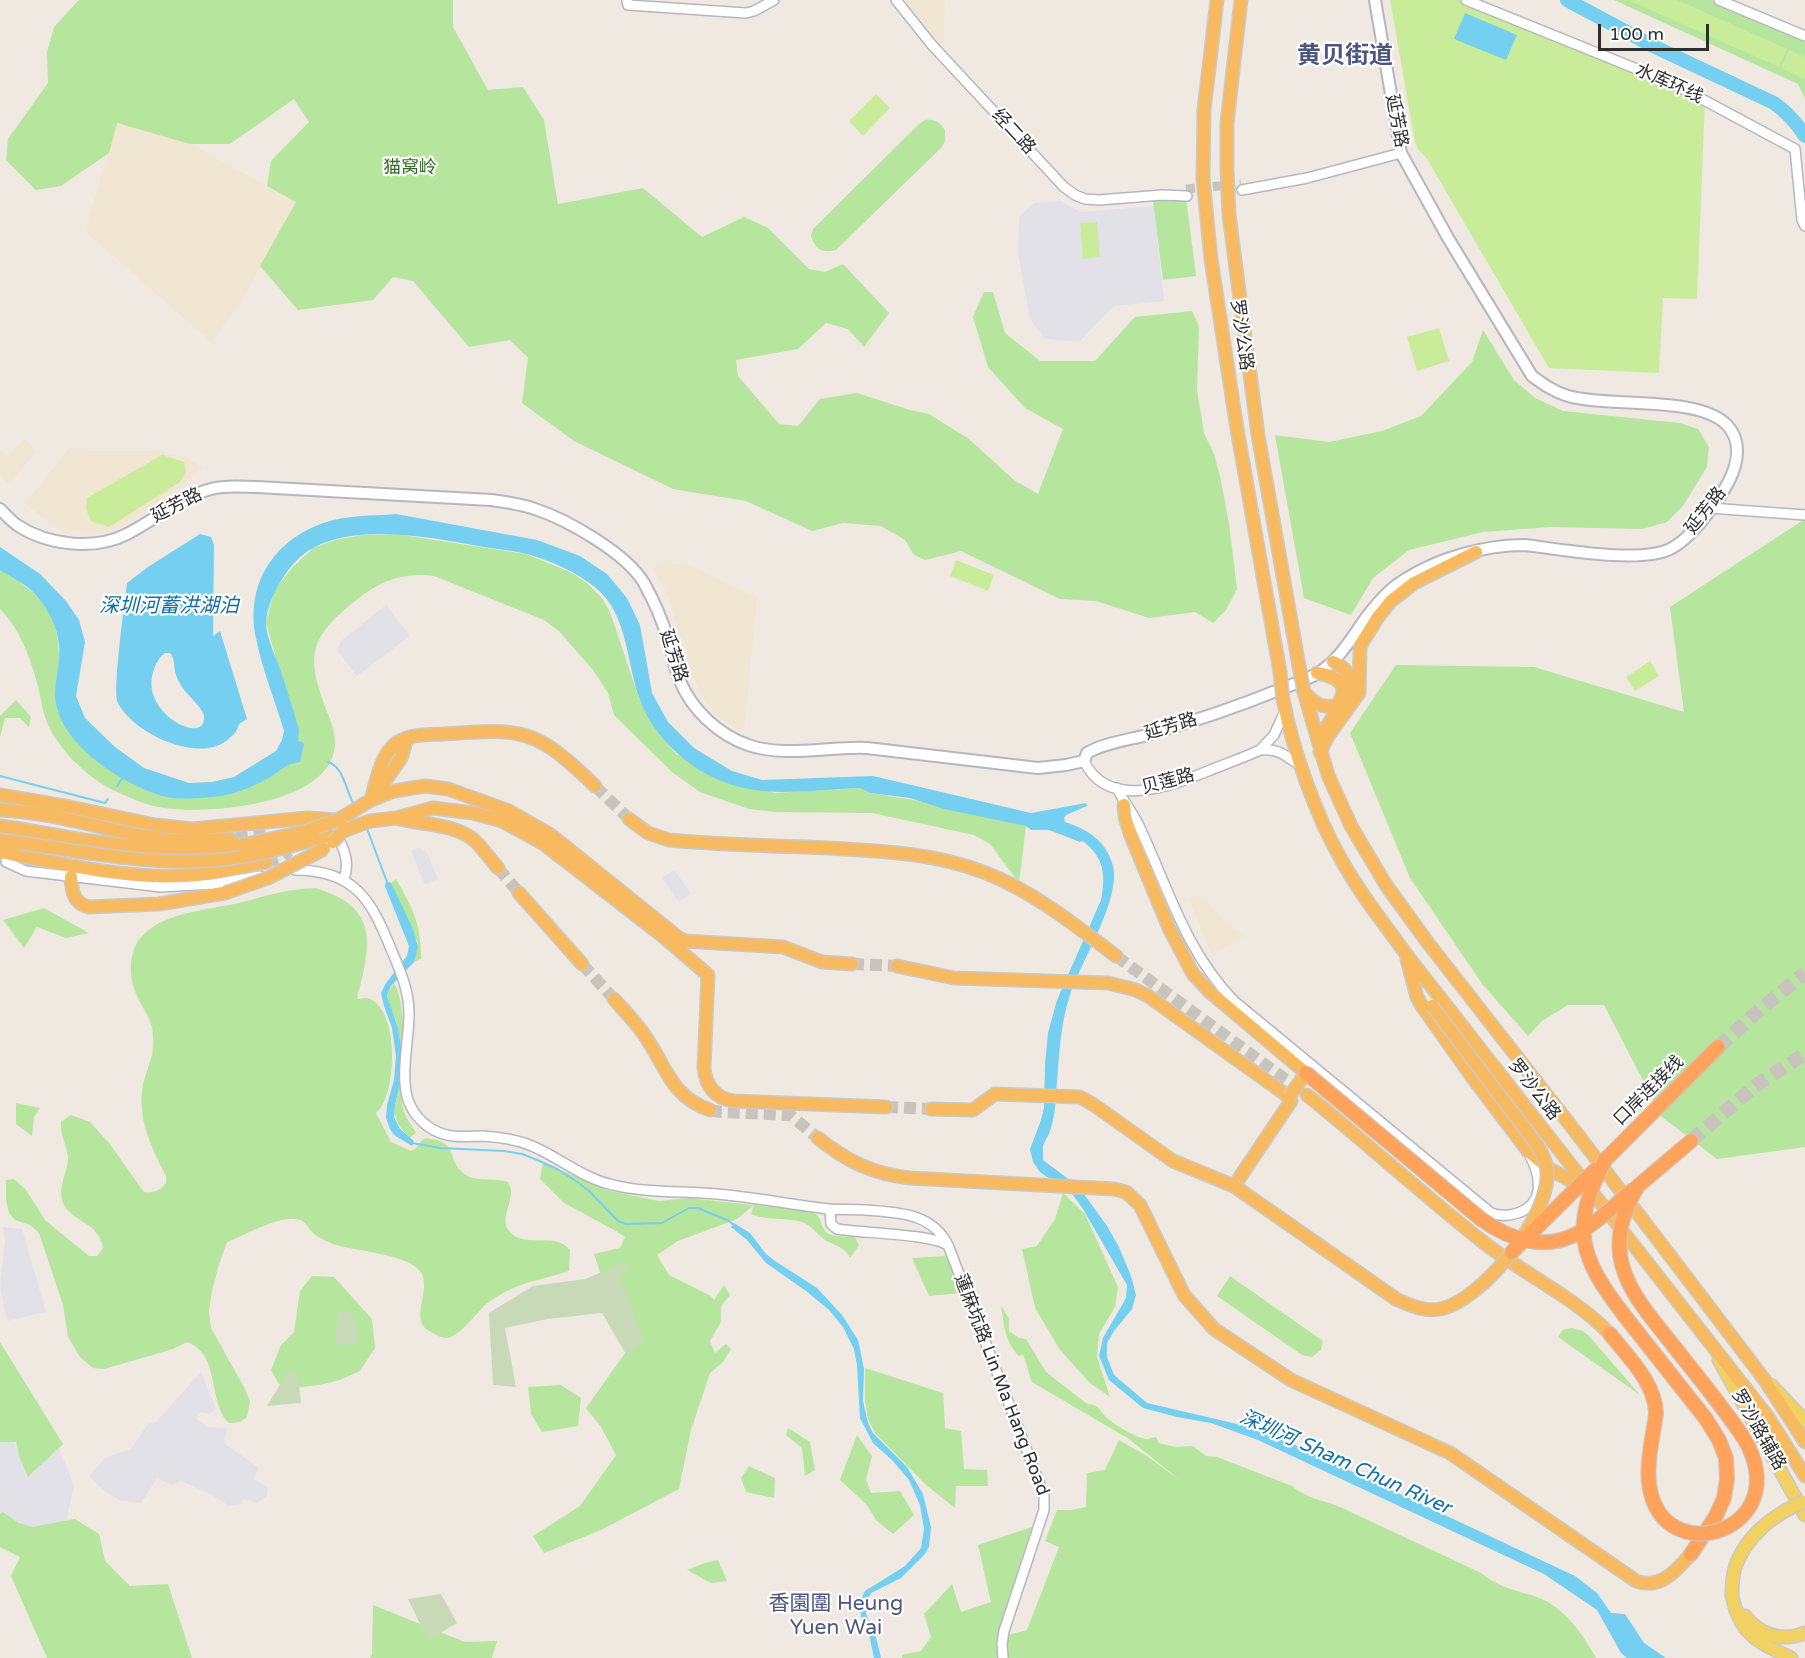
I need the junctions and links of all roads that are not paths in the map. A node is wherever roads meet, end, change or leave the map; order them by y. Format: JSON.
{"nodes":[{"id":1,"x":774,"y":0,"type":"edge"},
{"id":2,"x":896,"y":0,"type":"edge"},
{"id":3,"x":1217,"y":0,"type":"edge"},
{"id":4,"x":1241,"y":0,"type":"edge"},
{"id":5,"x":1374,"y":0,"type":"edge"},
{"id":6,"x":1466,"y":0,"type":"edge"},
{"id":7,"x":1719,"y":0,"type":"edge"},
{"id":8,"x":628,"y":3,"type":"edge"},
{"id":9,"x":1805,"y":36,"type":"edge"},
{"id":10,"x":1401,"y":153,"type":"junction"},
{"id":11,"x":1241,"y":187,"type":"tunnel mouth"},
{"id":12,"x":1186,"y":193,"type":"tunnel mouth"},
{"id":13,"x":1805,"y":226,"type":"edge"},
{"id":14,"x":1710,"y":508,"type":"junction"},
{"id":15,"x":0,"y":509,"type":"edge"},
{"id":16,"x":1805,"y":515,"type":"edge"},
{"id":17,"x":1476,"y":552,"type":"junction"},
{"id":18,"x":1333,"y":662,"type":"junction"},
{"id":19,"x":1317,"y":674,"type":"junction"},
{"id":20,"x":1304,"y":692,"type":"junction"},
{"id":21,"x":1284,"y":705,"type":"junction"},
{"id":22,"x":1260,"y":750,"type":"junction"},
{"id":23,"x":1320,"y":752,"type":"junction"},
{"id":24,"x":1084,"y":761,"type":"junction"},
{"id":25,"x":1302,"y":766,"type":"junction"},
{"id":26,"x":595,"y":786,"type":"tunnel mouth"},
{"id":27,"x":1117,"y":788,"type":"junction"},
{"id":28,"x":404,"y":789,"type":"junction"},
{"id":29,"x":0,"y":795,"type":"edge"},
{"id":30,"x":367,"y":802,"type":"junction"},
{"id":31,"x":1125,"y":805,"type":"junction"},
{"id":32,"x":0,"y":810,"type":"edge"},
{"id":33,"x":409,"y":814,"type":"junction"},
{"id":34,"x":396,"y":818,"type":"junction"},
{"id":35,"x":629,"y":819,"type":"tunnel mouth"},
{"id":36,"x":524,"y":825,"type":"junction"},
{"id":37,"x":0,"y":826,"type":"edge"},
{"id":38,"x":340,"y":830,"type":"junction"},
{"id":39,"x":236,"y":838,"type":"tunnel mouth"},
{"id":40,"x":0,"y":840,"type":"edge"},
{"id":41,"x":3,"y":857,"type":"edge"},
{"id":42,"x":267,"y":868,"type":"joint"},
{"id":43,"x":498,"y":868,"type":"tunnel mouth"},
{"id":44,"x":295,"y":870,"type":"dead end"},
{"id":45,"x":71,"y":877,"type":"junction"},
{"id":46,"x":344,"y":880,"type":"junction"},
{"id":47,"x":519,"y":892,"type":"tunnel mouth"},
{"id":48,"x":1406,"y":954,"type":"junction"},
{"id":49,"x":1116,"y":956,"type":"tunnel mouth"},
{"id":50,"x":582,"y":964,"type":"tunnel mouth"},
{"id":51,"x":852,"y":964,"type":"tunnel mouth"},
{"id":52,"x":897,"y":966,"type":"tunnel mouth"},
{"id":53,"x":1412,"y":979,"type":"junction"},
{"id":54,"x":614,"y":999,"type":"tunnel mouth"},
{"id":55,"x":1718,"y":1047,"type":"tunnel mouth"},
{"id":56,"x":1306,"y":1073,"type":"junction"},
{"id":57,"x":1307,"y":1095,"type":"tunnel mouth"},
{"id":58,"x":1289,"y":1097,"type":"junction"},
{"id":59,"x":886,"y":1107,"type":"tunnel mouth"},
{"id":60,"x":931,"y":1109,"type":"tunnel mouth"},
{"id":61,"x":710,"y":1110,"type":"tunnel mouth"},
{"id":62,"x":1691,"y":1140,"type":"tunnel mouth"},
{"id":63,"x":821,"y":1141,"type":"tunnel mouth"},
{"id":64,"x":1528,"y":1151,"type":"junction"},
{"id":65,"x":1605,"y":1160,"type":"junction"},
{"id":66,"x":1234,"y":1186,"type":"junction"},
{"id":67,"x":1638,"y":1186,"type":"junction"},
{"id":68,"x":1594,"y":1196,"type":"junction"},
{"id":69,"x":830,"y":1209,"type":"junction"},
{"id":70,"x":921,"y":1218,"type":"junction"},
{"id":71,"x":910,"y":1236,"type":"junction"},
{"id":72,"x":950,"y":1250,"type":"junction"},
{"id":73,"x":1512,"y":1252,"type":"junction"},
{"id":74,"x":1610,"y":1334,"type":"joint"},
{"id":75,"x":1711,"y":1345,"type":"junction"},
{"id":76,"x":1764,"y":1378,"type":"junction"},
{"id":77,"x":1805,"y":1421,"type":"edge"},
{"id":78,"x":1805,"y":1442,"type":"edge"},
{"id":79,"x":1805,"y":1476,"type":"edge"},
{"id":80,"x":1805,"y":1502,"type":"edge"},
{"id":81,"x":1805,"y":1509,"type":"edge"},
{"id":82,"x":1805,"y":1515,"type":"edge"},
{"id":83,"x":1691,"y":1554,"type":"joint"},
{"id":84,"x":1735,"y":1596,"type":"junction"},
{"id":85,"x":1805,"y":1633,"type":"edge"},
{"id":86,"x":1003,"y":1658,"type":"edge"},
{"id":87,"x":1791,"y":1658,"type":"edge"}],
"edges":[{"from":1,"to":8,"type":"street"},
{"from":2,"to":12,"type":"street","name":"经二路"},
{"from":3,"to":21,"type":"highway","name":"罗沙公路","bridge":true},
{"from":4,"to":20,"type":"highway","name":"罗沙公路","bridge":true},
{"from":5,"to":10,"type":"main road","name":"延芳路"},
{"from":6,"to":13,"type":"street","name":"水库环线"},
{"from":7,"to":9,"type":"street"},
{"from":10,"to":11,"type":"street"},
{"from":10,"to":14,"type":"main road","name":"延芳路"},
{"from":14,"to":16,"type":"street"},
{"from":14,"to":17,"type":"main road","name":"延芳路"},
{"from":15,"to":24,"type":"main road","name":"延芳路"},
{"from":17,"to":18,"type":"main road","name":"延芳路"},
{"from":17,"to":23,"type":"highway"},
{"from":18,"to":19,"type":"main road","name":"延芳路"},
{"from":18,"to":23,"type":"highway"},
{"from":19,"to":20,"type":"highway"},
{"from":19,"to":24,"type":"main road","name":"延芳路"},
{"from":20,"to":23,"type":"highway","name":"罗沙公路"},
{"from":21,"to":22,"type":"street"},
{"from":21,"to":25,"type":"highway","name":"罗沙公路"},
{"from":22,"to":25,"type":"street"},
{"from":22,"to":27,"type":"street","name":"贝莲路"},
{"from":23,"to":76,"type":"highway","name":"罗沙公路"},
{"from":24,"to":27,"type":"street","name":"贝莲路"},
{"from":25,"to":48,"type":"highway","name":"罗沙公路"},
{"from":26,"to":30,"type":"highway"},
{"from":27,"to":31,"type":"street"},
{"from":28,"to":30,"type":"highway"},
{"from":28,"to":33,"type":"highway"},
{"from":28,"to":36,"type":"highway"},
{"from":29,"to":38,"type":"highway"},
{"from":30,"to":38,"type":"highway"},
{"from":31,"to":56,"type":"highway"},
{"from":31,"to":64,"type":"street"},
{"from":32,"to":39,"type":"highway"},
{"from":33,"to":34,"type":"highway"},
{"from":33,"to":36,"type":"highway"},
{"from":34,"to":38,"type":"highway"},
{"from":34,"to":43,"type":"highway"},
{"from":35,"to":49,"type":"highway"},
{"from":36,"to":51,"type":"highway"},
{"from":36,"to":59,"type":"highway"},
{"from":37,"to":38,"type":"highway","bridge":true},
{"from":38,"to":40,"type":"highway","bridge":true},
{"from":38,"to":45,"type":"highway","bridge":true},
{"from":38,"to":46,"type":"street"},
{"from":41,"to":42,"type":"highway"},
{"from":41,"to":45,"type":"street"},
{"from":42,"to":45,"type":"street"},
{"from":44,"to":46,"type":"street"},
{"from":46,"to":69,"type":"street"},
{"from":47,"to":50,"type":"highway"},
{"from":48,"to":53,"type":"highway"},
{"from":48,"to":68,"type":"highway","name":"罗沙公路"},
{"from":52,"to":58,"type":"highway"},
{"from":53,"to":64,"type":"highway"},
{"from":53,"to":73,"type":"highway","bridge":true},
{"from":54,"to":61,"type":"highway"},
{"from":55,"to":65,"type":"highway","name":"口岸连接线"},
{"from":56,"to":58,"type":"highway","bridge":true},
{"from":56,"to":67,"type":"highway","bridge":true},
{"from":57,"to":74,"type":"highway"},
{"from":58,"to":66,"type":"highway"},
{"from":60,"to":66,"type":"highway"},
{"from":62,"to":67,"type":"highway"},
{"from":63,"to":83,"type":"highway"},
{"from":64,"to":68,"type":"highway"},
{"from":65,"to":73,"type":"highway","name":"口岸连接线","bridge":true},
{"from":65,"to":83,"type":"highway","bridge":true},
{"from":66,"to":73,"type":"highway","bridge":true},
{"from":67,"to":74,"type":"highway","bridge":true},
{"from":68,"to":75,"type":"highway","name":"罗沙公路"},
{"from":69,"to":70,"type":"street"},
{"from":69,"to":71,"type":"street","name":"蓮麻坑路 Lin Ma Hang Road"},
{"from":70,"to":71,"type":"street"},
{"from":70,"to":72,"type":"street","name":"蓮麻坑路 Lin Ma Hang Road"},
{"from":71,"to":72,"type":"street","name":"蓮麻坑路 Lin Ma Hang Road"},
{"from":72,"to":86,"type":"street","name":"蓮麻坑路 Lin Ma Hang Road"},
{"from":75,"to":79,"type":"highway","name":"罗沙公路"},
{"from":75,"to":82,"type":"main road","name":"罗沙路辅路"},
{"from":76,"to":77,"type":"main road","name":"罗沙路辅路"},
{"from":76,"to":78,"type":"highway","name":"罗沙公路"},
{"from":80,"to":84,"type":"main road","bridge":true},
{"from":81,"to":84,"type":"main road"},
{"from":84,"to":85,"type":"main road"},
{"from":84,"to":87,"type":"main road"}]}
